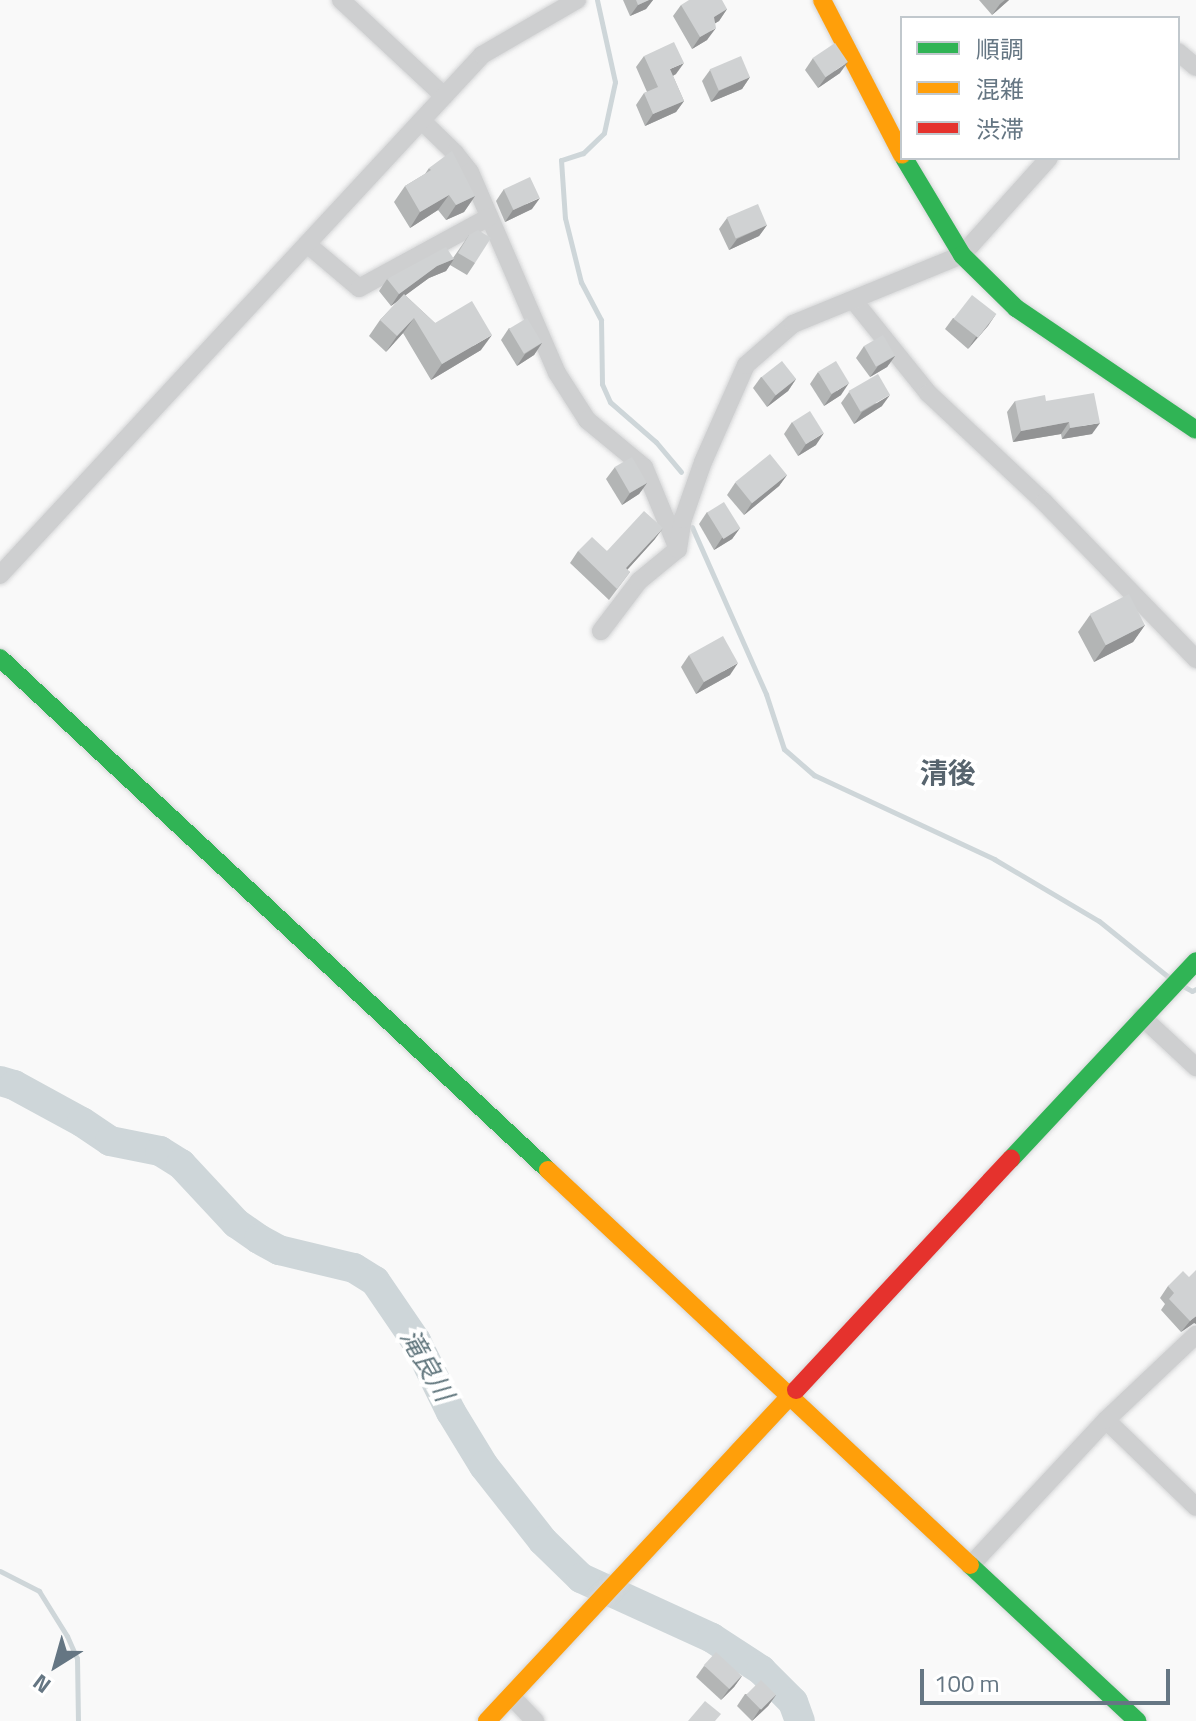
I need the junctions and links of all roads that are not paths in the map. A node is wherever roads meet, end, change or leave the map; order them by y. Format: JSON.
{"nodes":[{"id":1,"x":341,"y":0,"type":"edge"},
{"id":2,"x":577,"y":0,"type":"edge"},
{"id":3,"x":822,"y":0,"type":"edge"},
{"id":4,"x":1180,"y":54,"type":"edge"},
{"id":5,"x":1196,"y":67,"type":"edge"},
{"id":6,"x":444,"y":96,"type":"junction"},
{"id":7,"x":422,"y":121,"type":"junction"},
{"id":8,"x":900,"y":150,"type":"edge"},
{"id":9,"x":905,"y":160,"type":"edge"},
{"id":10,"x":1047,"y":160,"type":"edge"},
{"id":11,"x":489,"y":217,"type":"junction"},
{"id":12,"x":307,"y":244,"type":"junction"},
{"id":13,"x":962,"y":255,"type":"junction"},
{"id":14,"x":854,"y":301,"type":"junction"},
{"id":15,"x":1196,"y":430,"type":"edge"},
{"id":16,"x":678,"y":549,"type":"junction"},
{"id":17,"x":0,"y":575,"type":"edge"},
{"id":18,"x":601,"y":631,"type":"dead end"},
{"id":19,"x":0,"y":658,"type":"edge"},
{"id":20,"x":1196,"y":659,"type":"edge"},
{"id":21,"x":1192,"y":965,"type":"edge"},
{"id":22,"x":1142,"y":1017,"type":"junction"},
{"id":23,"x":1196,"y":1067,"type":"edge"},
{"id":24,"x":1196,"y":1335,"type":"edge"},
{"id":25,"x":790,"y":1396,"type":"junction"},
{"id":26,"x":1106,"y":1420,"type":"junction"},
{"id":27,"x":1196,"y":1507,"type":"edge"},
{"id":28,"x":970,"y":1566,"type":"junction"},
{"id":29,"x":511,"y":1696,"type":"junction"},
{"id":30,"x":487,"y":1721,"type":"edge"},
{"id":31,"x":535,"y":1721,"type":"edge"},
{"id":32,"x":1137,"y":1721,"type":"edge"}],
"edges":[{"from":1,"to":6,"type":"street"},
{"from":2,"to":6,"type":"street"},
{"from":3,"to":8,"type":"street"},
{"from":4,"to":5,"type":"street"},
{"from":6,"to":7,"type":"street"},
{"from":7,"to":11,"type":"street"},
{"from":7,"to":12,"type":"street"},
{"from":9,"to":13,"type":"street"},
{"from":10,"to":13,"type":"street"},
{"from":11,"to":12,"type":"street"},
{"from":11,"to":16,"type":"street"},
{"from":12,"to":17,"type":"street"},
{"from":13,"to":14,"type":"street"},
{"from":13,"to":15,"type":"street"},
{"from":14,"to":16,"type":"street"},
{"from":14,"to":20,"type":"street"},
{"from":16,"to":18,"type":"street"},
{"from":19,"to":25,"type":"street"},
{"from":21,"to":22,"type":"street"},
{"from":22,"to":23,"type":"street"},
{"from":22,"to":25,"type":"street"},
{"from":24,"to":26,"type":"street"},
{"from":25,"to":28,"type":"street"},
{"from":25,"to":29,"type":"street"},
{"from":26,"to":27,"type":"street"},
{"from":26,"to":28,"type":"street"},
{"from":28,"to":32,"type":"street"},
{"from":29,"to":30,"type":"street"},
{"from":29,"to":31,"type":"street"}]}
